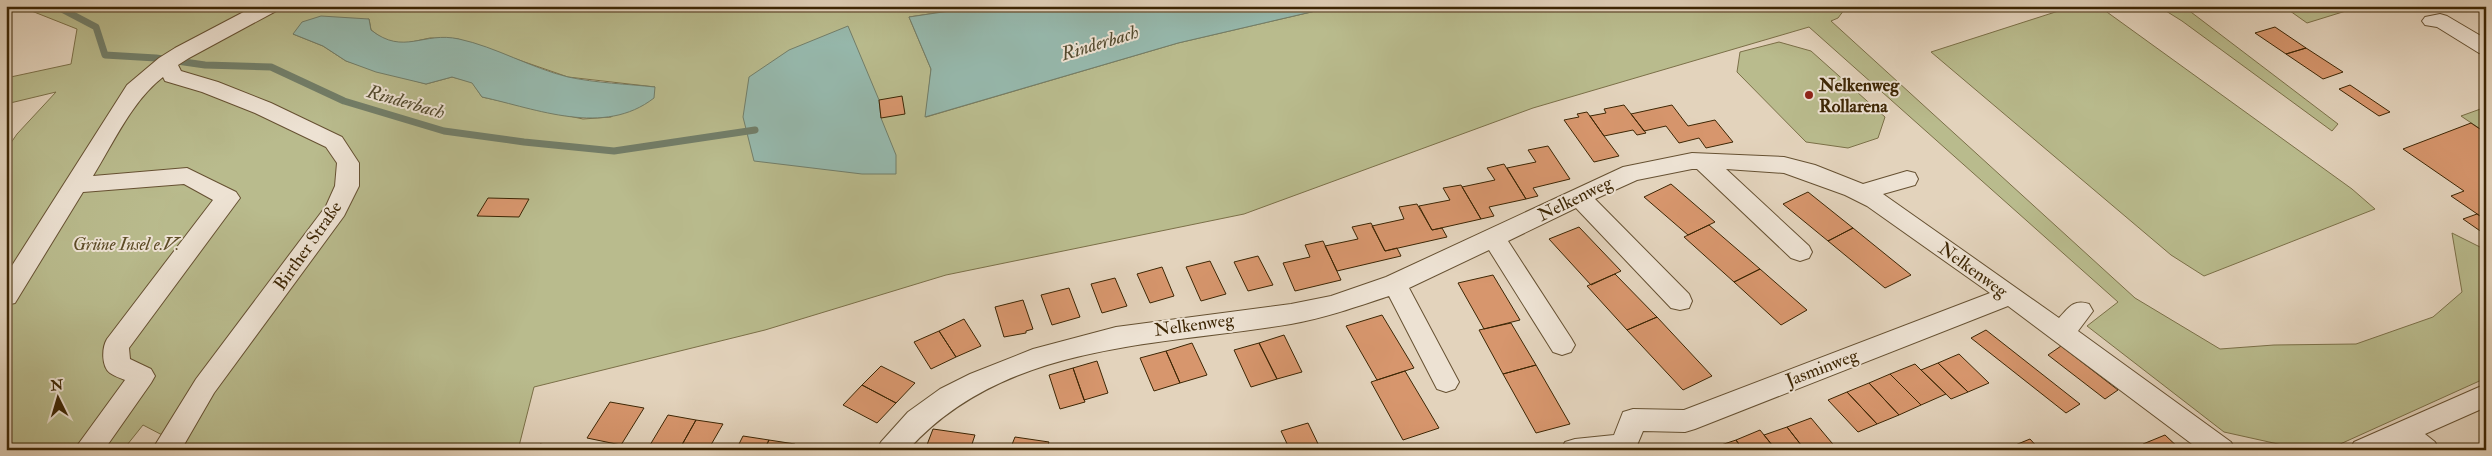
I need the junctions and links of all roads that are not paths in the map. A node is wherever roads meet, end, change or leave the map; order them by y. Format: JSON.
{"nodes":[{"id":1,"x":271,"y":6,"type":"edge"},
{"id":2,"x":2432,"y":21,"type":"dead end"},
{"id":3,"x":2483,"y":49,"type":"edge"},
{"id":4,"x":170,"y":60,"type":"junction"},
{"id":5,"x":1703,"y":161,"type":"junction"},
{"id":6,"x":1907,"y":179,"type":"dead end"},
{"id":7,"x":76,"y":185,"type":"junction"},
{"id":8,"x":1861,"y":193,"type":"junction"},
{"id":9,"x":1578,"y":197,"type":"junction"},
{"id":10,"x":1494,"y":238,"type":"junction"},
{"id":11,"x":1800,"y":252,"type":"dead end"},
{"id":12,"x":1395,"y":284,"type":"junction"},
{"id":13,"x":6,"y":296,"type":"edge"},
{"id":14,"x":2008,"y":296,"type":"junction"},
{"id":15,"x":1680,"y":301,"type":"dead end"},
{"id":16,"x":2080,"y":311,"type":"dead end"},
{"id":17,"x":2061,"y":332,"type":"junction"},
{"id":18,"x":1562,"y":345,"type":"dead end"},
{"id":19,"x":1446,"y":382,"type":"dead end"},
{"id":20,"x":2486,"y":394,"type":"edge"},
{"id":21,"x":2403,"y":432,"type":"junction"},
{"id":22,"x":88,"y":450,"type":"edge"},
{"id":23,"x":166,"y":450,"type":"edge"},
{"id":24,"x":891,"y":450,"type":"edge"},
{"id":25,"x":1575,"y":450,"type":"edge"},
{"id":26,"x":2221,"y":450,"type":"edge"},
{"id":27,"x":2364,"y":450,"type":"edge"},
{"id":28,"x":2425,"y":450,"type":"edge"}],
"edges":[{"from":1,"to":4,"type":"street"},
{"from":2,"to":3,"type":"street"},
{"from":4,"to":7,"type":"street"},
{"from":4,"to":23,"type":"street","name":"Birther Straße"},
{"from":5,"to":8,"type":"street","name":"Nelkenweg"},
{"from":5,"to":9,"type":"street","name":"Nelkenweg"},
{"from":5,"to":11,"type":"street"},
{"from":6,"to":8,"type":"street"},
{"from":7,"to":13,"type":"street"},
{"from":7,"to":22,"type":"street"},
{"from":8,"to":14,"type":"street","name":"Nelkenweg"},
{"from":9,"to":10,"type":"street","name":"Nelkenweg"},
{"from":9,"to":15,"type":"street"},
{"from":10,"to":12,"type":"street","name":"Nelkenweg"},
{"from":10,"to":18,"type":"street"},
{"from":12,"to":19,"type":"street"},
{"from":12,"to":24,"type":"street","name":"Nelkenweg"},
{"from":14,"to":17,"type":"street","name":"Nelkenweg"},
{"from":14,"to":25,"type":"street","name":"Jasminweg"},
{"from":16,"to":17,"type":"street"},
{"from":17,"to":26,"type":"street","name":"Nelkenweg"},
{"from":20,"to":21,"type":"street"},
{"from":21,"to":27,"type":"street"},
{"from":21,"to":28,"type":"street"}]}
